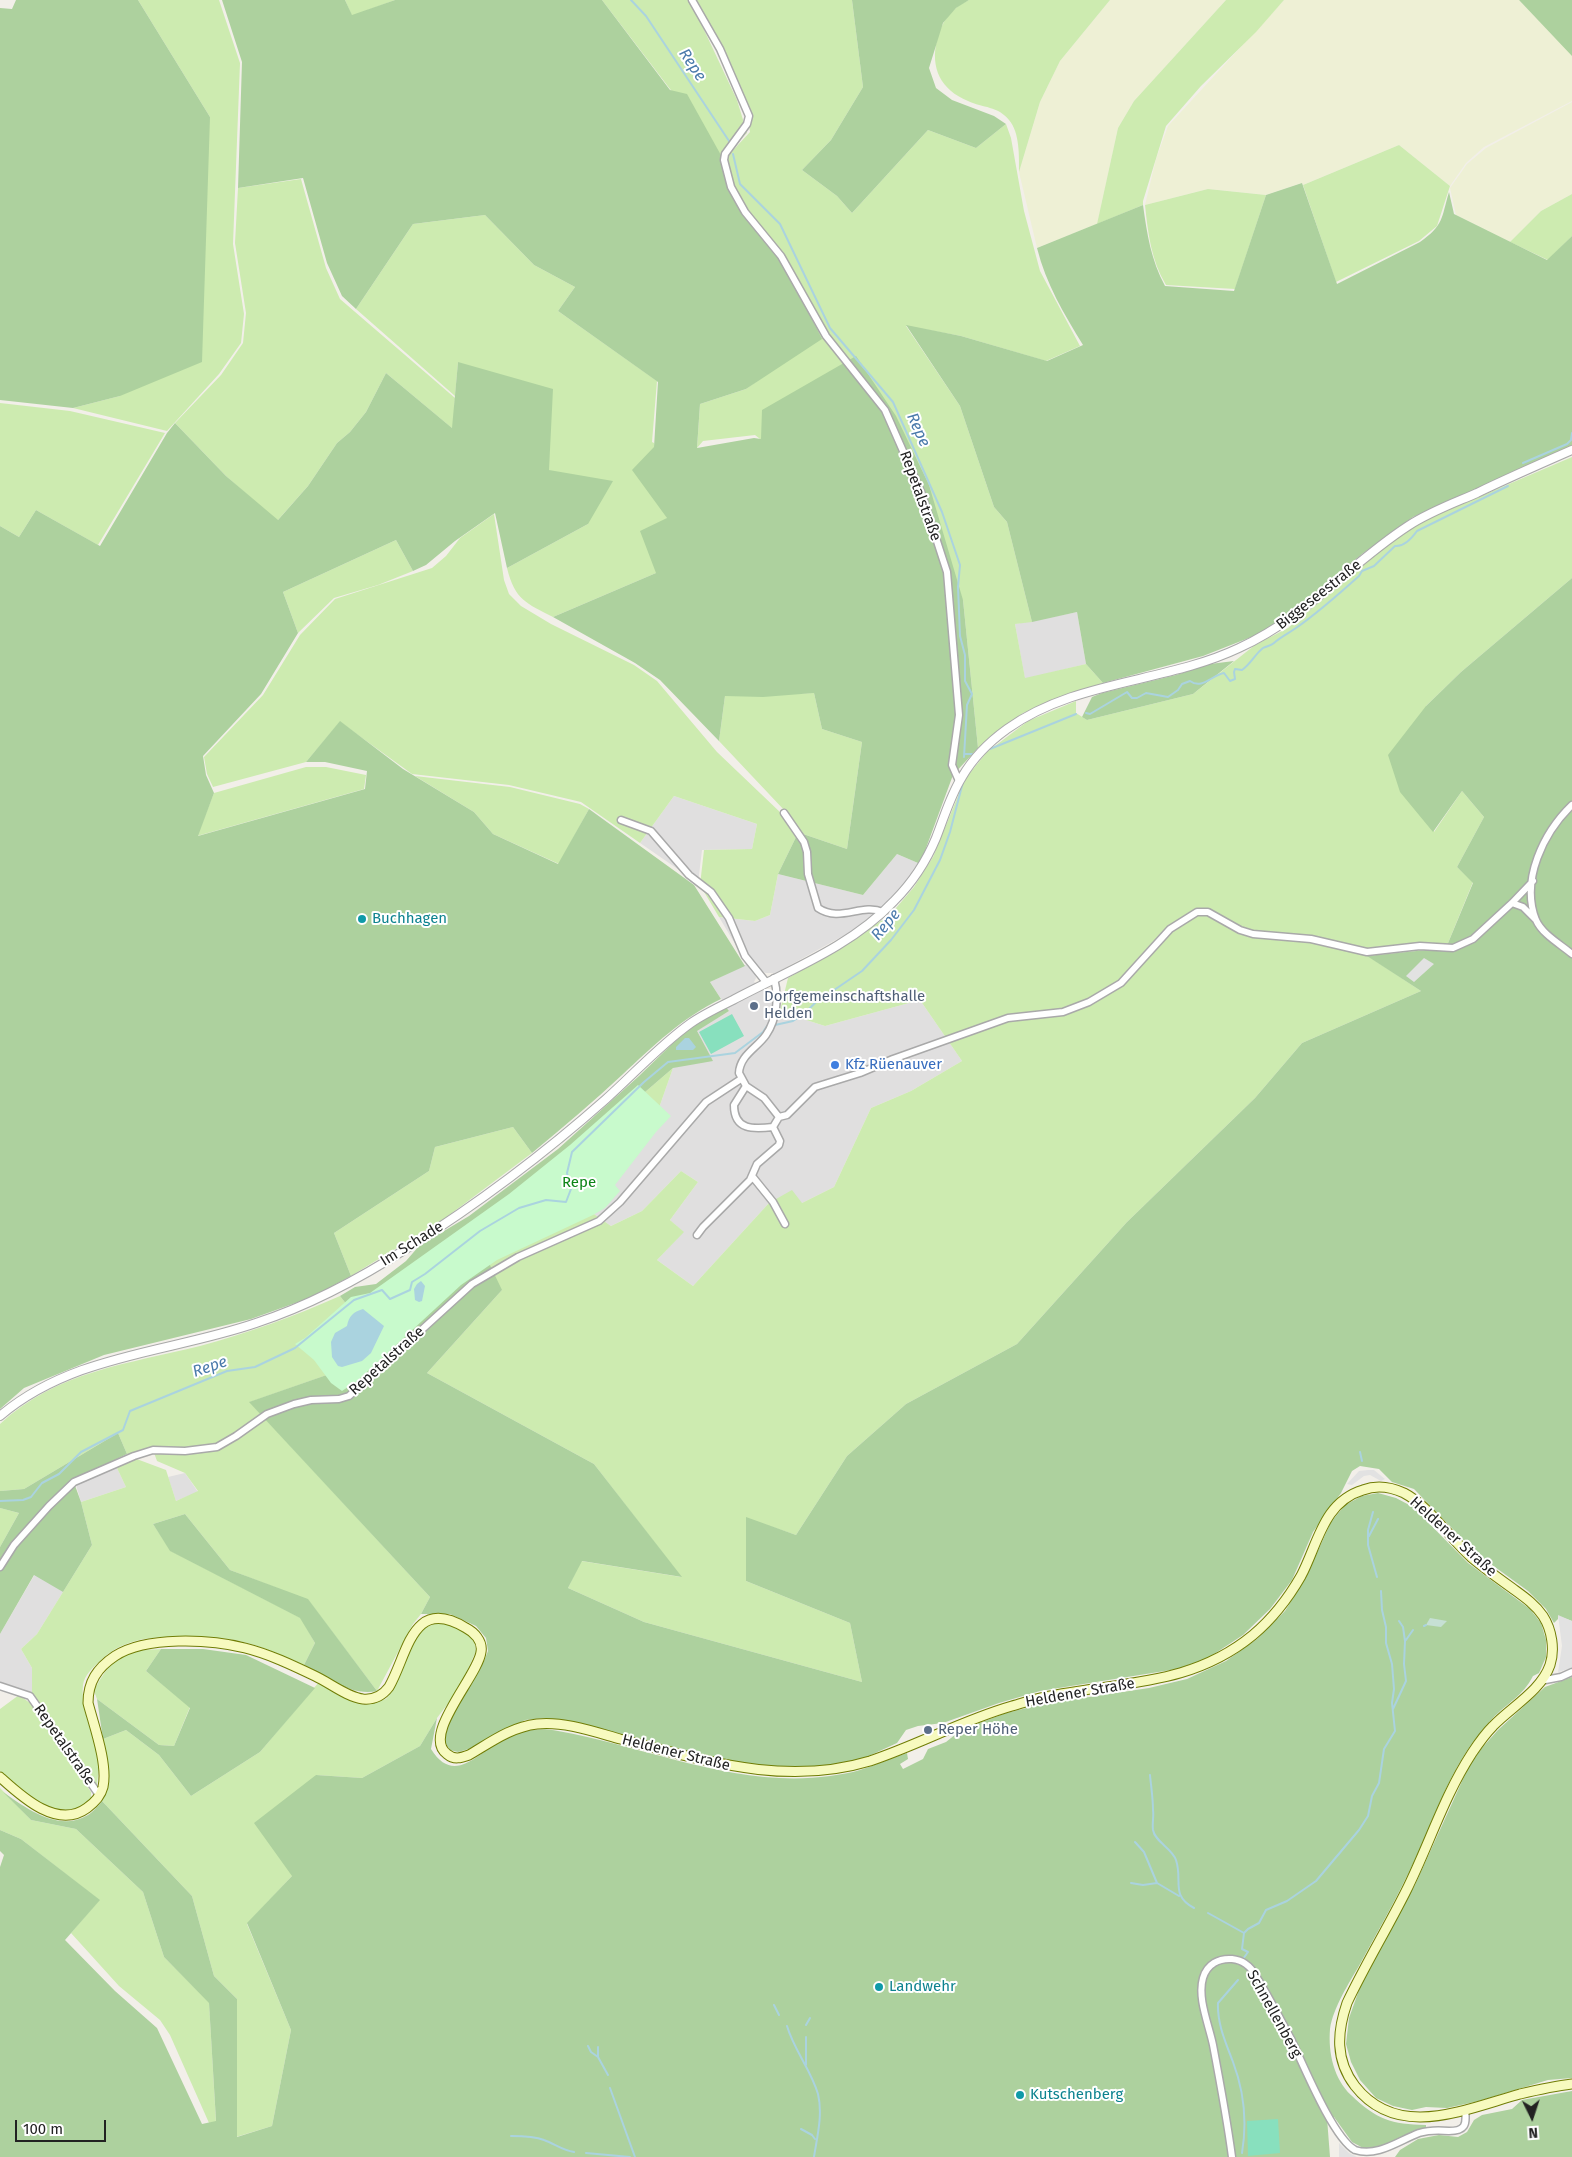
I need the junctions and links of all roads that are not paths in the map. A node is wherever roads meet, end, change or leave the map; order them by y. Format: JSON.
{"nodes":[{"id":1,"x":692,"y":0,"type":"edge"},
{"id":2,"x":1572,"y":450,"type":"edge"},
{"id":3,"x":959,"y":781,"type":"junction"},
{"id":4,"x":1572,"y":805,"type":"edge"},
{"id":5,"x":784,"y":813,"type":"dead end"},
{"id":6,"x":621,"y":820,"type":"dead end"},
{"id":7,"x":1533,"y":881,"type":"junction"},
{"id":8,"x":1512,"y":904,"type":"junction"},
{"id":9,"x":883,"y":912,"type":"junction"},
{"id":10,"x":1536,"y":920,"type":"junction"},
{"id":11,"x":1572,"y":954,"type":"edge"},
{"id":12,"x":770,"y":980,"type":"junction"},
{"id":13,"x":741,"y":1079,"type":"junction"},
{"id":14,"x":746,"y":1086,"type":"junction"},
{"id":15,"x":779,"y":1117,"type":"junction"},
{"id":16,"x":772,"y":1127,"type":"junction"},
{"id":17,"x":752,"y":1176,"type":"junction"},
{"id":18,"x":785,"y":1224,"type":"dead end"},
{"id":19,"x":697,"y":1235,"type":"dead end"},
{"id":20,"x":0,"y":1416,"type":"edge"},
{"id":21,"x":0,"y":1567,"type":"edge"},
{"id":22,"x":1572,"y":1672,"type":"edge"},
{"id":23,"x":1540,"y":1681,"type":"junction"},
{"id":24,"x":0,"y":1686,"type":"edge"},
{"id":25,"x":0,"y":1777,"type":"edge"},
{"id":26,"x":99,"y":1795,"type":"junction"},
{"id":27,"x":1572,"y":2084,"type":"edge"},
{"id":28,"x":1465,"y":2110,"type":"junction"},
{"id":29,"x":1232,"y":2157,"type":"edge"}],
"edges":[{"from":1,"to":3,"type":"street","name":"Repetalstraße"},
{"from":2,"to":3,"type":"street","name":"Biggeseestraße"},
{"from":3,"to":9,"type":"street"},
{"from":4,"to":7,"type":"street"},
{"from":5,"to":9,"type":"street"},
{"from":6,"to":12,"type":"street"},
{"from":7,"to":8,"type":"street"},
{"from":7,"to":10,"type":"street"},
{"from":8,"to":10,"type":"street"},
{"from":8,"to":15,"type":"street"},
{"from":9,"to":12,"type":"street"},
{"from":10,"to":11,"type":"street"},
{"from":12,"to":13,"type":"street"},
{"from":12,"to":20,"type":"street","name":"Im Schade"},
{"from":13,"to":14,"type":"street"},
{"from":13,"to":21,"type":"street","name":"Repetalstraße"},
{"from":14,"to":15,"type":"street"},
{"from":14,"to":16,"type":"street"},
{"from":15,"to":16,"type":"street"},
{"from":16,"to":17,"type":"street"},
{"from":17,"to":18,"type":"street"},
{"from":17,"to":19,"type":"street"},
{"from":22,"to":23,"type":"street"},
{"from":23,"to":26,"type":"main road","name":"Heldener Straße"},
{"from":23,"to":28,"type":"main road","name":"Heldener Straße"},
{"from":24,"to":26,"type":"street","name":"Repetalstraße"},
{"from":25,"to":26,"type":"main road"},
{"from":27,"to":28,"type":"main road","name":"Heldener Straße"},
{"from":28,"to":29,"type":"street","name":"Schnellenberg"}]}
